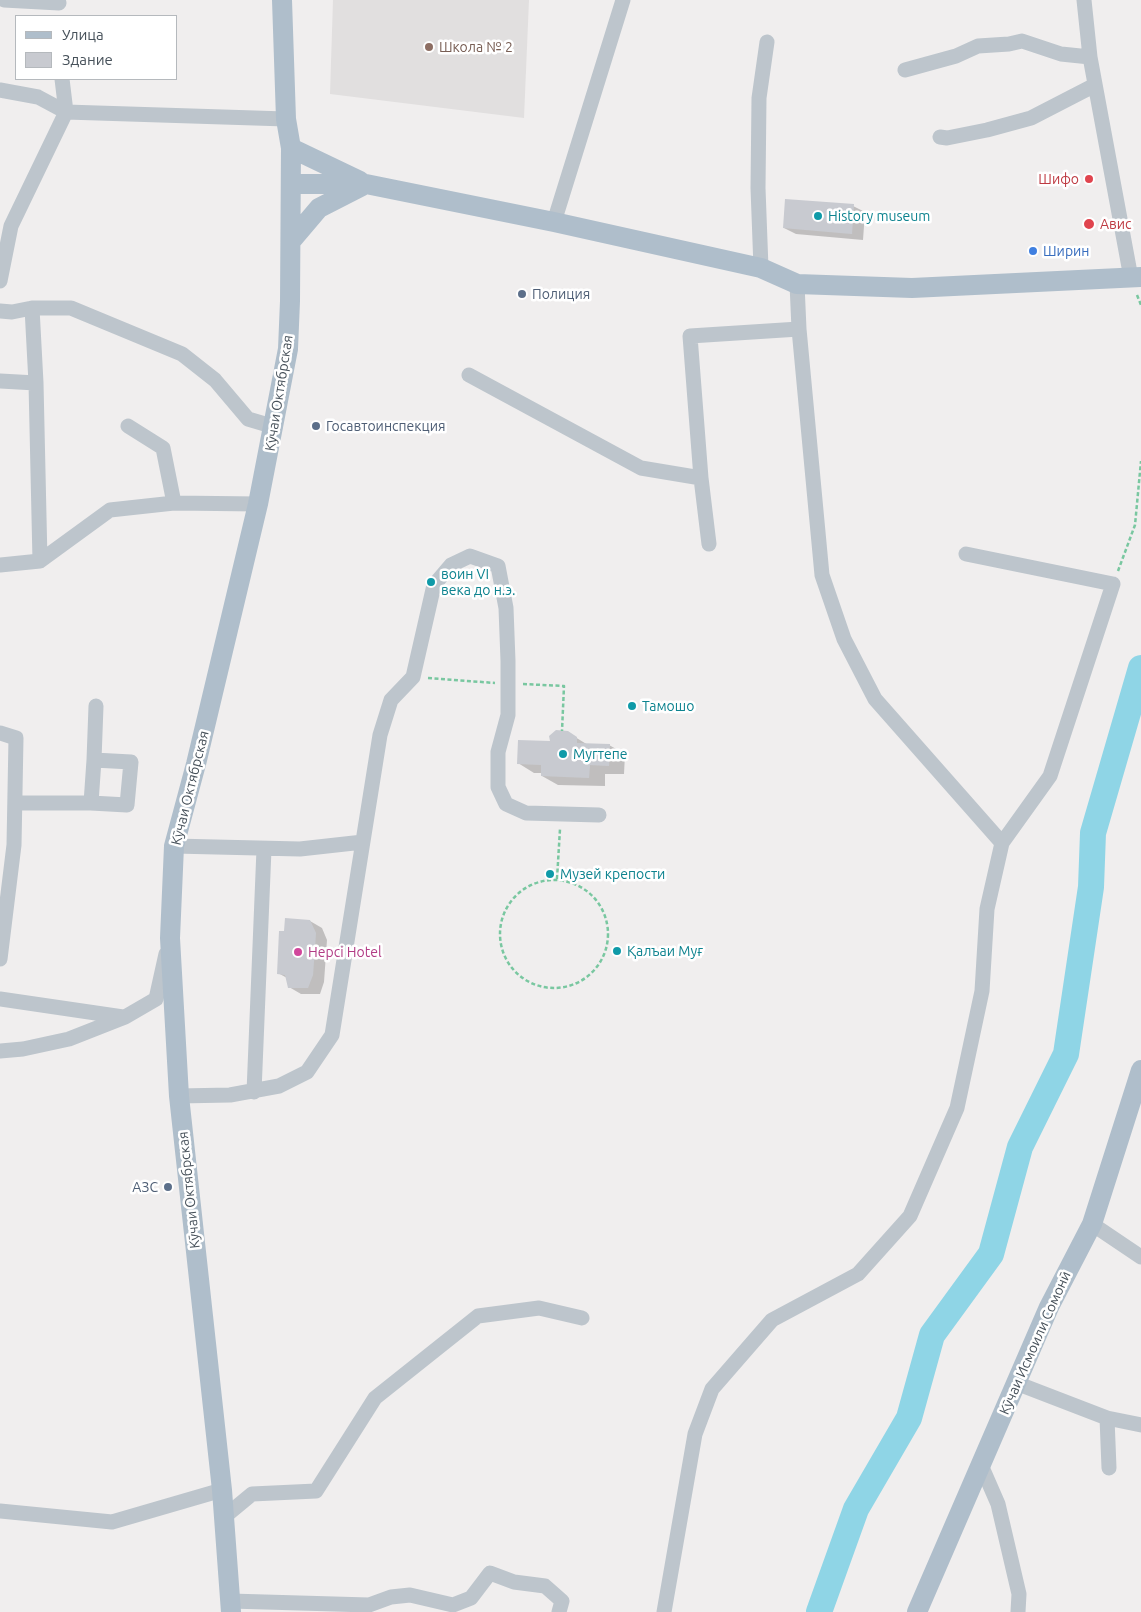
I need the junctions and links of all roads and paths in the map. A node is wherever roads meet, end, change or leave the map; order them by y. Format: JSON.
{"nodes":[{"id":1,"x":4,"y":0,"type":"edge"},
{"id":2,"x":282,"y":0,"type":"edge"},
{"id":3,"x":623,"y":0,"type":"edge"},
{"id":4,"x":1084,"y":0,"type":"edge"},
{"id":5,"x":58,"y":6,"type":"edge"},
{"id":6,"x":767,"y":42,"type":"dead end"},
{"id":7,"x":1090,"y":57,"type":"junction"},
{"id":8,"x":905,"y":70,"type":"dead end"},
{"id":9,"x":62,"y":80,"type":"edge"},
{"id":10,"x":1095,"y":85,"type":"junction"},
{"id":11,"x":0,"y":90,"type":"edge"},
{"id":12,"x":66,"y":112,"type":"junction"},
{"id":13,"x":286,"y":119,"type":"junction"},
{"id":14,"x":940,"y":137,"type":"dead end"},
{"id":15,"x":291,"y":148,"type":"junction"},
{"id":16,"x":291,"y":184,"type":"junction"},
{"id":17,"x":366,"y":184,"type":"junction"},
{"id":18,"x":554,"y":222,"type":"junction"},
{"id":19,"x":291,"y":241,"type":"junction"},
{"id":20,"x":761,"y":268,"type":"junction"},
{"id":21,"x":1136,"y":277,"type":"edge"},
{"id":22,"x":0,"y":281,"type":"edge"},
{"id":23,"x":797,"y":284,"type":"junction"},
{"id":24,"x":32,"y":308,"type":"junction"},
{"id":25,"x":0,"y":311,"type":"edge"},
{"id":26,"x":799,"y":329,"type":"junction"},
{"id":27,"x":468,"y":375,"type":"dead end"},
{"id":28,"x":0,"y":381,"type":"edge"},
{"id":29,"x":36,"y":383,"type":"junction"},
{"id":30,"x":128,"y":426,"type":"dead end"},
{"id":31,"x":275,"y":427,"type":"junction"},
{"id":32,"x":1141,"y":461,"type":"edge"},
{"id":33,"x":701,"y":478,"type":"junction"},
{"id":34,"x":174,"y":503,"type":"junction"},
{"id":35,"x":258,"y":504,"type":"junction"},
{"id":36,"x":709,"y":544,"type":"dead end"},
{"id":37,"x":966,"y":554,"type":"dead end"},
{"id":38,"x":40,"y":561,"type":"junction"},
{"id":39,"x":0,"y":565,"type":"edge"},
{"id":40,"x":1113,"y":584,"type":"junction"},
{"id":41,"x":413,"y":677,"type":"junction"},
{"id":42,"x":507,"y":684,"type":"junction"},
{"id":43,"x":96,"y":706,"type":"dead end"},
{"id":44,"x":562,"y":731,"type":"dead end"},
{"id":45,"x":0,"y":733,"type":"edge"},
{"id":46,"x":94,"y":760,"type":"junction"},
{"id":47,"x":91,"y":803,"type":"junction"},
{"id":48,"x":15,"y":804,"type":"junction"},
{"id":49,"x":560,"y":814,"type":"junction"},
{"id":50,"x":599,"y":815,"type":"dead end"},
{"id":51,"x":363,"y":842,"type":"junction"},
{"id":52,"x":1002,"y":843,"type":"junction"},
{"id":53,"x":174,"y":846,"type":"junction"},
{"id":54,"x":264,"y":849,"type":"junction"},
{"id":55,"x":557,"y":880,"type":"junction"},
{"id":56,"x":170,"y":938,"type":"junction"},
{"id":57,"x":0,"y":959,"type":"edge"},
{"id":58,"x":0,"y":999,"type":"edge"},
{"id":59,"x":125,"y":1017,"type":"junction"},
{"id":60,"x":0,"y":1051,"type":"edge"},
{"id":61,"x":1141,"y":1070,"type":"edge"},
{"id":62,"x":254,"y":1092,"type":"junction"},
{"id":63,"x":179,"y":1096,"type":"junction"},
{"id":64,"x":1136,"y":1102,"type":"edge"},
{"id":65,"x":1092,"y":1224,"type":"junction"},
{"id":66,"x":1141,"y":1257,"type":"edge"},
{"id":67,"x":582,"y":1318,"type":"dead end"},
{"id":68,"x":1016,"y":1383,"type":"junction"},
{"id":69,"x":1107,"y":1418,"type":"junction"},
{"id":70,"x":1141,"y":1425,"type":"edge"},
{"id":71,"x":981,"y":1465,"type":"junction"},
{"id":72,"x":1109,"y":1468,"type":"dead end"},
{"id":73,"x":222,"y":1490,"type":"junction"},
{"id":74,"x":0,"y":1511,"type":"edge"},
{"id":75,"x":223,"y":1518,"type":"junction"},
{"id":76,"x":230,"y":1606,"type":"edge"},
{"id":77,"x":454,"y":1608,"type":"edge"},
{"id":78,"x":559,"y":1612,"type":"edge"},
{"id":79,"x":664,"y":1612,"type":"edge"},
{"id":80,"x":917,"y":1612,"type":"edge"},
{"id":81,"x":1018,"y":1612,"type":"edge"}],
"edges":[{"from":1,"to":5,"type":"street"},
{"from":2,"to":13,"type":"main road","name":"Кӯчаи Октябрская"},
{"from":3,"to":18,"type":"street"},
{"from":4,"to":7,"type":"street"},
{"from":6,"to":20,"type":"street"},
{"from":7,"to":8,"type":"street"},
{"from":7,"to":10,"type":"street"},
{"from":9,"to":12,"type":"street"},
{"from":10,"to":14,"type":"street"},
{"from":10,"to":21,"type":"street"},
{"from":11,"to":12,"type":"street"},
{"from":12,"to":13,"type":"street"},
{"from":12,"to":22,"type":"street"},
{"from":13,"to":15,"type":"main road","name":"Кӯчаи Октябрская"},
{"from":15,"to":16,"type":"main road","name":"Кӯчаи Октябрская"},
{"from":15,"to":17,"type":"main road"},
{"from":16,"to":17,"type":"main road"},
{"from":16,"to":19,"type":"main road","name":"Кӯчаи Октябрская"},
{"from":17,"to":18,"type":"main road"},
{"from":17,"to":19,"type":"main road"},
{"from":18,"to":20,"type":"main road"},
{"from":19,"to":31,"type":"main road","name":"Кӯчаи Октябрская"},
{"from":20,"to":23,"type":"main road"},
{"from":21,"to":23,"type":"main road"},
{"from":23,"to":26,"type":"street"},
{"from":24,"to":25,"type":"street"},
{"from":24,"to":29,"type":"street"},
{"from":24,"to":31,"type":"street"},
{"from":26,"to":33,"type":"street"},
{"from":26,"to":52,"type":"street"},
{"from":27,"to":33,"type":"street"},
{"from":28,"to":29,"type":"street"},
{"from":29,"to":38,"type":"street"},
{"from":30,"to":34,"type":"street"},
{"from":31,"to":35,"type":"main road","name":"Кӯчаи Октябрская"},
{"from":32,"to":40,"type":"path"},
{"from":33,"to":36,"type":"street"},
{"from":34,"to":35,"type":"street"},
{"from":34,"to":38,"type":"street"},
{"from":35,"to":53,"type":"main road","name":"Кӯчаи Октябрская"},
{"from":37,"to":40,"type":"street"},
{"from":38,"to":39,"type":"street"},
{"from":40,"to":52,"type":"street"},
{"from":41,"to":42,"type":"path"},
{"from":41,"to":42,"type":"street"},
{"from":41,"to":51,"type":"street"},
{"from":42,"to":44,"type":"path"},
{"from":42,"to":49,"type":"street"},
{"from":43,"to":46,"type":"street"},
{"from":45,"to":48,"type":"street"},
{"from":46,"to":47,"type":"street"},
{"from":46,"to":47,"type":"street"},
{"from":47,"to":48,"type":"street"},
{"from":48,"to":57,"type":"street"},
{"from":49,"to":50,"type":"street"},
{"from":49,"to":55,"type":"path"},
{"from":51,"to":54,"type":"street"},
{"from":51,"to":62,"type":"street"},
{"from":52,"to":79,"type":"street"},
{"from":53,"to":54,"type":"street"},
{"from":53,"to":56,"type":"main road","name":"Кӯчаи Октябрская"},
{"from":54,"to":62,"type":"street"},
{"from":55,"to":55,"type":"path"},
{"from":56,"to":59,"type":"street"},
{"from":56,"to":63,"type":"main road","name":"Кӯчаи Октябрская"},
{"from":58,"to":59,"type":"street"},
{"from":59,"to":60,"type":"street"},
{"from":61,"to":64,"type":"main road","name":"Кӯчаи Исмоили Сомонӣ"},
{"from":62,"to":63,"type":"street"},
{"from":63,"to":73,"type":"main road","name":"Кӯчаи Октябрская"},
{"from":64,"to":65,"type":"main road","name":"Кӯчаи Исмоили Сомонӣ"},
{"from":65,"to":66,"type":"street"},
{"from":65,"to":68,"type":"main road","name":"Кӯчаи Исмоили Сомонӣ"},
{"from":67,"to":75,"type":"street"},
{"from":68,"to":69,"type":"street"},
{"from":68,"to":71,"type":"main road","name":"Кӯчаи Исмоили Сомонӣ"},
{"from":69,"to":70,"type":"street"},
{"from":69,"to":72,"type":"street"},
{"from":71,"to":80,"type":"main road","name":"Кӯчаи Исмоили Сомонӣ"},
{"from":71,"to":81,"type":"street"},
{"from":73,"to":74,"type":"street"},
{"from":73,"to":75,"type":"main road","name":"Кӯчаи Октябрская"},
{"from":75,"to":76,"type":"main road","name":"Кӯчаи Октябрская"},
{"from":76,"to":77,"type":"street"},
{"from":77,"to":78,"type":"street"}]}
